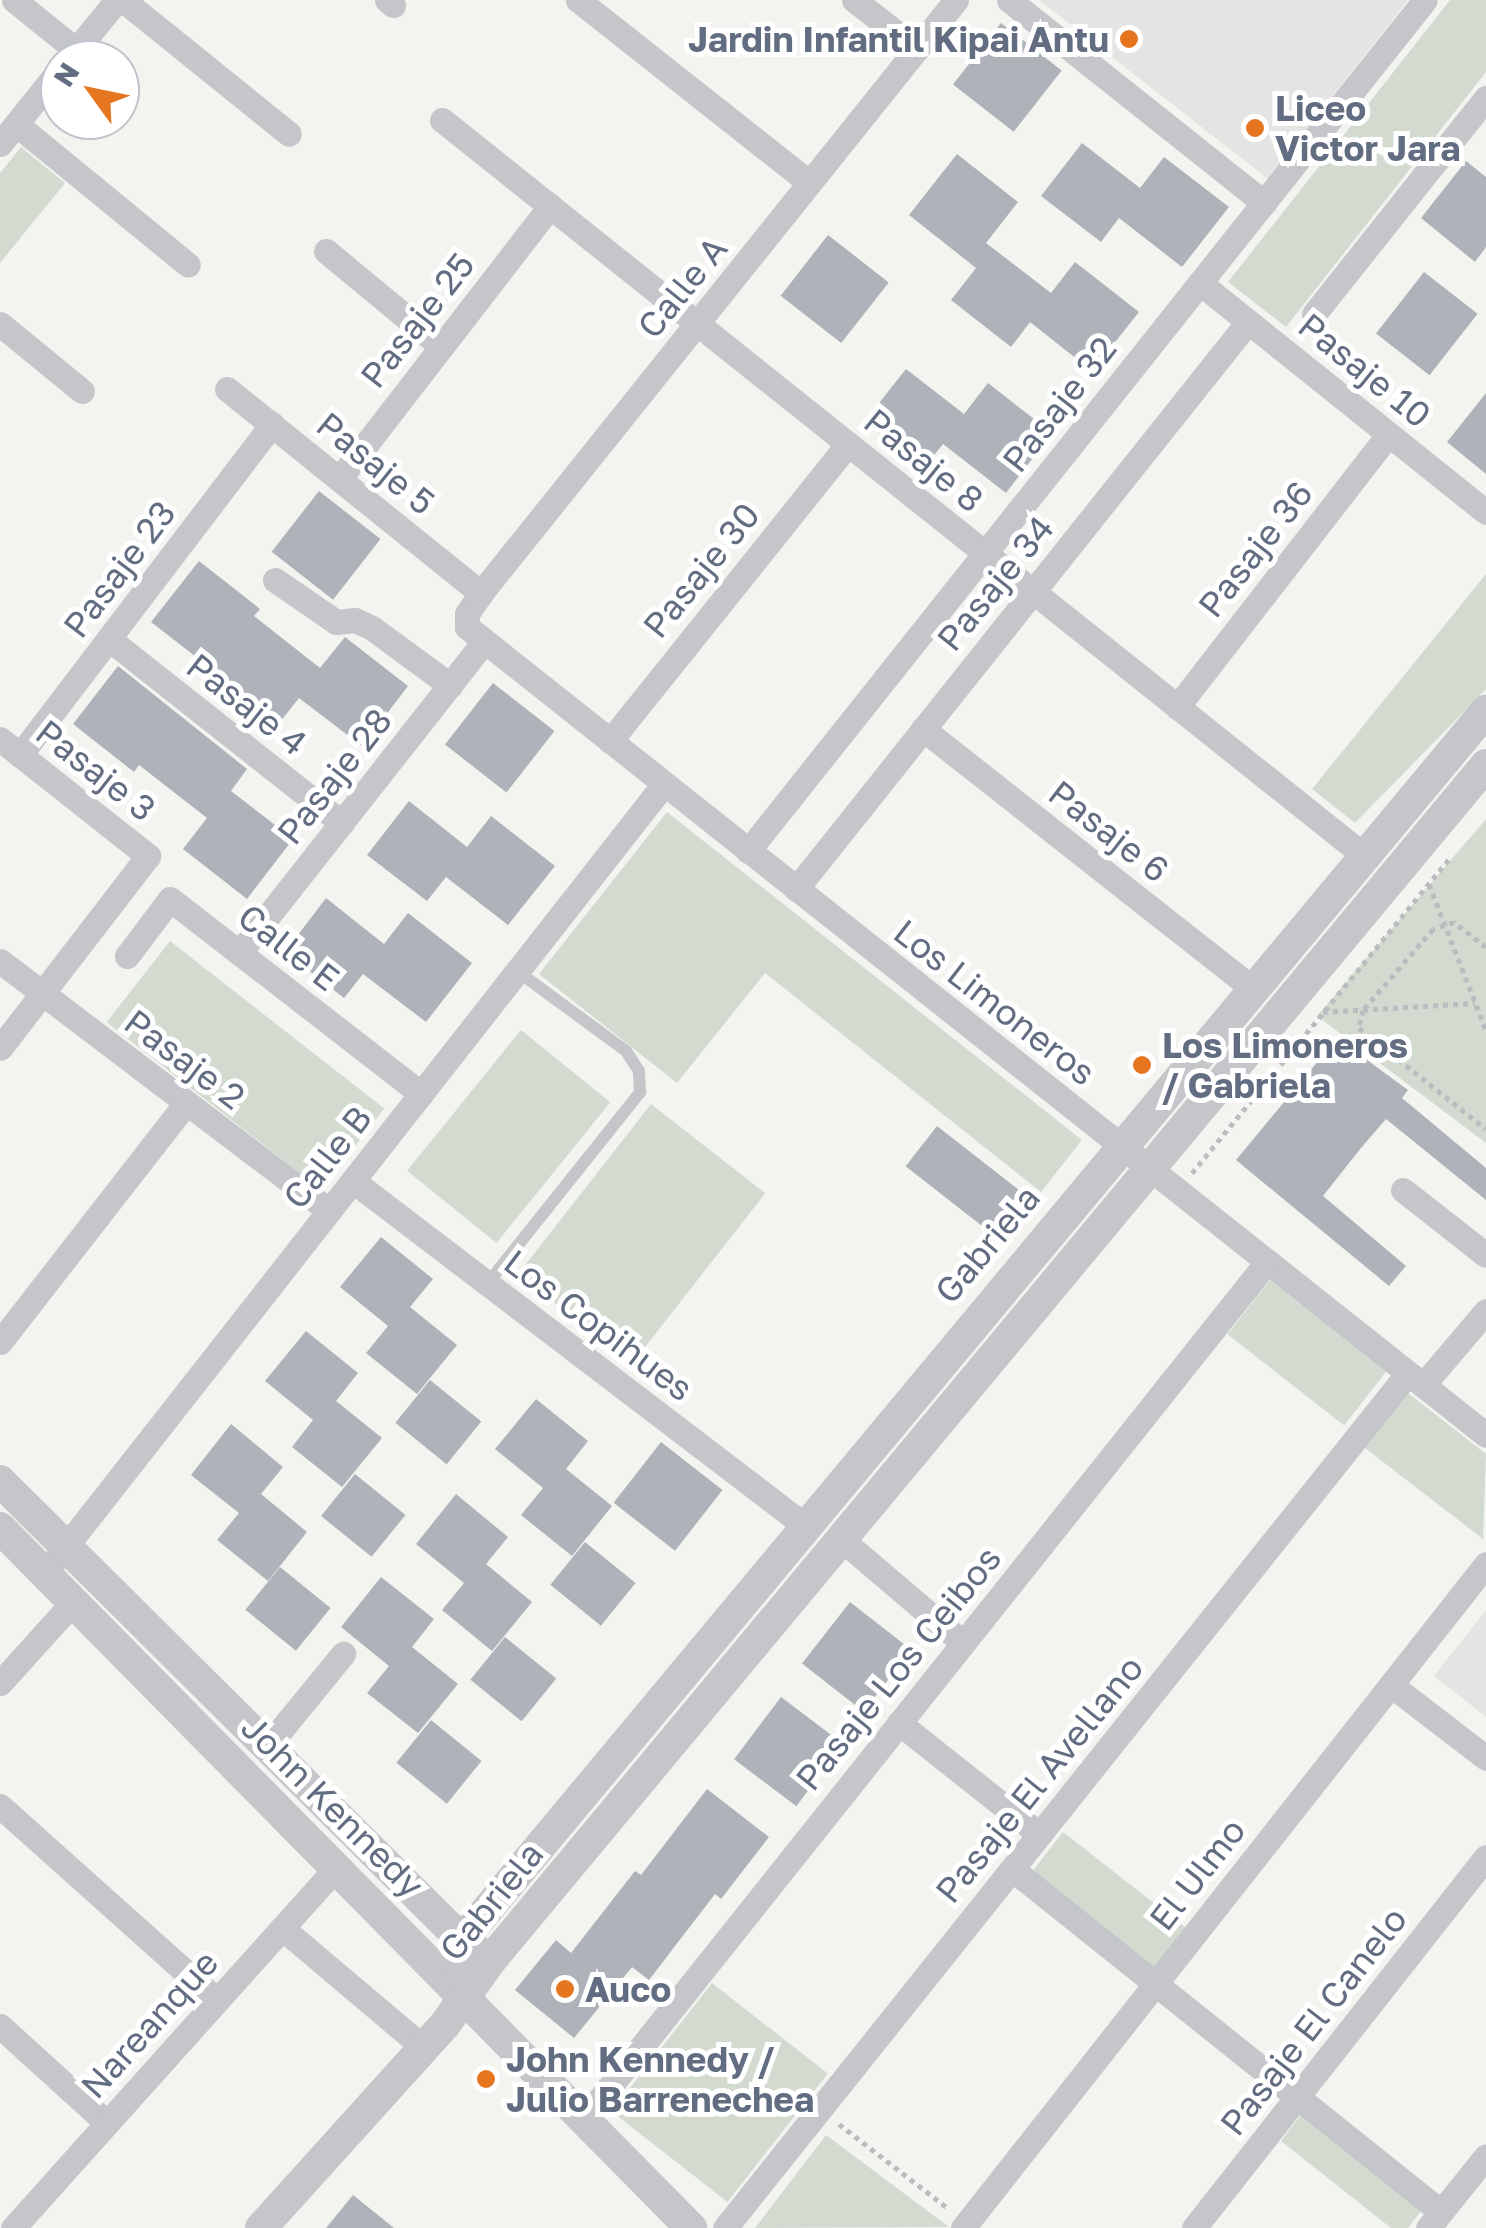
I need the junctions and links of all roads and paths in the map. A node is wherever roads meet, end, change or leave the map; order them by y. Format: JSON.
{"nodes":[{"id":1,"x":14,"y":0,"type":"edge"},
{"id":2,"x":120,"y":0,"type":"edge"},
{"id":3,"x":578,"y":0,"type":"edge"},
{"id":4,"x":854,"y":0,"type":"edge"},
{"id":5,"x":956,"y":0,"type":"edge"},
{"id":6,"x":1009,"y":0,"type":"edge"},
{"id":7,"x":1425,"y":0,"type":"edge"},
{"id":8,"x":50,"y":40,"type":"edge"},
{"id":9,"x":85,"y":40,"type":"edge"},
{"id":10,"x":917,"y":49,"type":"junction"},
{"id":11,"x":40,"y":95,"type":"edge"},
{"id":12,"x":1486,"y":98,"type":"edge"},
{"id":13,"x":442,"y":120,"type":"dead end"},
{"id":14,"x":8,"y":134,"type":"edge"},
{"id":15,"x":288,"y":134,"type":"dead end"},
{"id":16,"x":810,"y":183,"type":"junction"},
{"id":17,"x":1264,"y":202,"type":"junction"},
{"id":18,"x":550,"y":206,"type":"junction"},
{"id":19,"x":326,"y":252,"type":"dead end"},
{"id":20,"x":188,"y":264,"type":"dead end"},
{"id":21,"x":1200,"y":283,"type":"junction"},
{"id":22,"x":1314,"y":314,"type":"dead end"},
{"id":23,"x":1248,"y":322,"type":"junction"},
{"id":24,"x":0,"y":324,"type":"edge"},
{"id":25,"x":698,"y":324,"type":"junction"},
{"id":26,"x":441,"y":346,"type":"junction"},
{"id":27,"x":227,"y":389,"type":"dead end"},
{"id":28,"x":82,"y":391,"type":"dead end"},
{"id":29,"x":272,"y":424,"type":"junction"},
{"id":30,"x":1388,"y":434,"type":"junction"},
{"id":31,"x":848,"y":444,"type":"junction"},
{"id":32,"x":340,"y":478,"type":"junction"},
{"id":33,"x":1486,"y":512,"type":"edge"},
{"id":34,"x":986,"y":553,"type":"junction"},
{"id":35,"x":275,"y":580,"type":"dead end"},
{"id":36,"x":1033,"y":591,"type":"junction"},
{"id":37,"x":481,"y":592,"type":"junction"},
{"id":38,"x":466,"y":620,"type":"joint"},
{"id":39,"x":109,"y":640,"type":"junction"},
{"id":40,"x":484,"y":642,"type":"junction"},
{"id":41,"x":450,"y":685,"type":"junction"},
{"id":42,"x":1178,"y":707,"type":"junction"},
{"id":43,"x":1486,"y":711,"type":"edge"},
{"id":44,"x":923,"y":729,"type":"junction"},
{"id":45,"x":610,"y":741,"type":"junction"},
{"id":46,"x":10,"y":747,"type":"edge"},
{"id":47,"x":1486,"y":765,"type":"edge"},
{"id":48,"x":664,"y":784,"type":"junction"},
{"id":49,"x":342,"y":823,"type":"junction"},
{"id":50,"x":748,"y":851,"type":"junction"},
{"id":51,"x":1362,"y":854,"type":"junction"},
{"id":52,"x":1452,"y":856,"type":"dead end"},
{"id":53,"x":1429,"y":884,"type":"junction"},
{"id":54,"x":796,"y":889,"type":"junction"},
{"id":55,"x":1445,"y":925,"type":"junction"},
{"id":56,"x":1486,"y":947,"type":"edge"},
{"id":57,"x":239,"y":953,"type":"junction"},
{"id":58,"x":127,"y":956,"type":"dead end"},
{"id":59,"x":0,"y":961,"type":"edge"},
{"id":60,"x":517,"y":971,"type":"junction"},
{"id":61,"x":1252,"y":988,"type":"junction"},
{"id":62,"x":42,"y":994,"type":"junction"},
{"id":63,"x":1475,"y":1003,"type":"junction"},
{"id":64,"x":1364,"y":1010,"type":"junction"},
{"id":65,"x":1323,"y":1012,"type":"junction"},
{"id":66,"x":1486,"y":1030,"type":"edge"},
{"id":67,"x":0,"y":1048,"type":"edge"},
{"id":68,"x":421,"y":1094,"type":"junction"},
{"id":69,"x":185,"y":1104,"type":"junction"},
{"id":70,"x":1486,"y":1130,"type":"edge"},
{"id":71,"x":1120,"y":1146,"type":"junction"},
{"id":72,"x":1150,"y":1169,"type":"junction"},
{"id":73,"x":352,"y":1181,"type":"junction"},
{"id":74,"x":1403,"y":1190,"type":"dead end"},
{"id":75,"x":1177,"y":1191,"type":"junction"},
{"id":76,"x":329,"y":1211,"type":"junction"},
{"id":77,"x":1486,"y":1256,"type":"edge"},
{"id":78,"x":1266,"y":1262,"type":"junction"},
{"id":79,"x":487,"y":1284,"type":"junction"},
{"id":80,"x":1486,"y":1311,"type":"edge"},
{"id":81,"x":0,"y":1342,"type":"edge"},
{"id":82,"x":1415,"y":1379,"type":"junction"},
{"id":83,"x":1486,"y":1436,"type":"edge"},
{"id":84,"x":0,"y":1481,"type":"edge"},
{"id":85,"x":804,"y":1525,"type":"junction"},
{"id":86,"x":0,"y":1528,"type":"edge"},
{"id":87,"x":842,"y":1539,"type":"junction"},
{"id":88,"x":55,"y":1560,"type":"junction"},
{"id":89,"x":1486,"y":1564,"type":"edge"},
{"id":90,"x":74,"y":1600,"type":"junction"},
{"id":91,"x":964,"y":1643,"type":"junction"},
{"id":92,"x":343,"y":1654,"type":"dead end"},
{"id":93,"x":0,"y":1683,"type":"edge"},
{"id":94,"x":1391,"y":1685,"type":"junction"},
{"id":95,"x":899,"y":1723,"type":"junction"},
{"id":96,"x":266,"y":1748,"type":"junction"},
{"id":97,"x":1486,"y":1758,"type":"edge"},
{"id":98,"x":0,"y":1806,"type":"edge"},
{"id":99,"x":1040,"y":1834,"type":"junction"},
{"id":100,"x":1486,"y":1857,"type":"edge"},
{"id":101,"x":336,"y":1867,"type":"junction"},
{"id":102,"x":1012,"y":1869,"type":"junction"},
{"id":103,"x":282,"y":1928,"type":"junction"},
{"id":104,"x":462,"y":1940,"type":"junction"},
{"id":105,"x":491,"y":1960,"type":"junction"},
{"id":106,"x":1156,"y":1984,"type":"junction"},
{"id":107,"x":465,"y":1997,"type":"junction"},
{"id":108,"x":217,"y":2000,"type":"junction"},
{"id":109,"x":0,"y":2026,"type":"edge"},
{"id":110,"x":424,"y":2048,"type":"junction"},
{"id":111,"x":1297,"y":2097,"type":"junction"},
{"id":112,"x":820,"y":2109,"type":"junction"},
{"id":113,"x":584,"y":2118,"type":"junction"},
{"id":114,"x":107,"y":2123,"type":"junction"},
{"id":115,"x":1486,"y":2156,"type":"edge"},
{"id":116,"x":1435,"y":2220,"type":"edge"},
{"id":117,"x":965,"y":2226,"type":"edge"},
{"id":118,"x":13,"y":2228,"type":"edge"},
{"id":119,"x":261,"y":2228,"type":"edge"},
{"id":120,"x":691,"y":2228,"type":"edge"},
{"id":121,"x":725,"y":2228,"type":"edge"},
{"id":122,"x":1194,"y":2228,"type":"edge"}],
"edges":[{"from":1,"to":8,"type":"street"},
{"from":2,"to":9,"type":"street"},
{"from":2,"to":15,"type":"street"},
{"from":3,"to":16,"type":"street"},
{"from":4,"to":10,"type":"street"},
{"from":5,"to":10,"type":"street","name":"Calle A"},
{"from":6,"to":17,"type":"street"},
{"from":7,"to":17,"type":"street","name":"Pasaje 32"},
{"from":10,"to":16,"type":"street","name":"Calle A"},
{"from":11,"to":14,"type":"street"},
{"from":12,"to":22,"type":"street"},
{"from":13,"to":18,"type":"street","name":"Pasaje 8"},
{"from":14,"to":20,"type":"street"},
{"from":16,"to":25,"type":"street","name":"Calle A"},
{"from":17,"to":21,"type":"street","name":"Pasaje 32"},
{"from":18,"to":25,"type":"street","name":"Pasaje 8"},
{"from":18,"to":26,"type":"street","name":"Pasaje 25"},
{"from":19,"to":26,"type":"street"},
{"from":21,"to":23,"type":"street","name":"Pasaje 10"},
{"from":21,"to":34,"type":"street","name":"Pasaje 32"},
{"from":23,"to":30,"type":"street","name":"Pasaje 10"},
{"from":23,"to":36,"type":"street","name":"Pasaje 34"},
{"from":24,"to":28,"type":"street"},
{"from":25,"to":31,"type":"street","name":"Pasaje 8"},
{"from":25,"to":37,"type":"street","name":"Calle A"},
{"from":26,"to":32,"type":"street","name":"Pasaje 25"},
{"from":27,"to":29,"type":"street","name":"Pasaje 5"},
{"from":29,"to":32,"type":"street","name":"Pasaje 5"},
{"from":29,"to":39,"type":"street","name":"Pasaje 23"},
{"from":30,"to":33,"type":"street","name":"Pasaje 10"},
{"from":30,"to":42,"type":"street","name":"Pasaje 36"},
{"from":31,"to":34,"type":"street","name":"Pasaje 8"},
{"from":31,"to":45,"type":"street","name":"Pasaje 30"},
{"from":32,"to":37,"type":"street","name":"Pasaje 5"},
{"from":34,"to":36,"type":"street","name":"Pasaje 8"},
{"from":34,"to":50,"type":"street","name":"Pasaje 32"},
{"from":35,"to":41,"type":"street"},
{"from":36,"to":42,"type":"street","name":"Pasaje 8"},
{"from":36,"to":44,"type":"street","name":"Pasaje 34"},
{"from":37,"to":38,"type":"street","name":"Calle A"},
{"from":38,"to":40,"type":"street","name":"Los Limoneros"},
{"from":39,"to":46,"type":"street","name":"Pasaje 23"},
{"from":39,"to":49,"type":"street","name":"Pasaje 4"},
{"from":40,"to":41,"type":"street","name":"Pasaje 28"},
{"from":40,"to":45,"type":"street","name":"Los Limoneros"},
{"from":41,"to":49,"type":"street","name":"Pasaje 28"},
{"from":42,"to":51,"type":"street","name":"Pasaje 8"},
{"from":43,"to":51,"type":"street","name":"Gabriela"},
{"from":44,"to":54,"type":"street","name":"Pasaje 34"},
{"from":44,"to":61,"type":"street","name":"Pasaje 6"},
{"from":45,"to":48,"type":"street","name":"Los Limoneros"},
{"from":46,"to":62,"type":"street","name":"Pasaje 3"},
{"from":47,"to":72,"type":"street","name":"Gabriela"},
{"from":48,"to":50,"type":"street","name":"Los Limoneros"},
{"from":48,"to":60,"type":"street","name":"Calle B"},
{"from":49,"to":57,"type":"street","name":"Pasaje 28"},
{"from":50,"to":54,"type":"street","name":"Los Limoneros"},
{"from":51,"to":61,"type":"street","name":"Gabriela"},
{"from":52,"to":53,"type":"path"},
{"from":53,"to":55,"type":"path"},
{"from":53,"to":65,"type":"path"},
{"from":54,"to":71,"type":"street","name":"Los Limoneros"},
{"from":55,"to":56,"type":"path"},
{"from":55,"to":63,"type":"path"},
{"from":55,"to":64,"type":"path"},
{"from":57,"to":58,"type":"street","name":"Calle E"},
{"from":57,"to":68,"type":"street","name":"Calle E"},
{"from":59,"to":62,"type":"street","name":"Pasaje 2"},
{"from":60,"to":68,"type":"street","name":"Calle B"},
{"from":60,"to":79,"type":"lane"},
{"from":61,"to":71,"type":"street","name":"Gabriela"},
{"from":62,"to":67,"type":"street"},
{"from":62,"to":69,"type":"street","name":"Pasaje 2"},
{"from":63,"to":64,"type":"path"},
{"from":63,"to":66,"type":"path"},
{"from":64,"to":65,"type":"path"},
{"from":64,"to":70,"type":"path"},
{"from":65,"to":75,"type":"path"},
{"from":68,"to":73,"type":"street","name":"Calle B"},
{"from":69,"to":76,"type":"street","name":"Pasaje 2"},
{"from":69,"to":81,"type":"street"},
{"from":71,"to":72,"type":"street","name":"Los Limoneros"},
{"from":71,"to":85,"type":"street","name":"Gabriela"},
{"from":72,"to":75,"type":"street","name":"Los Limoneros"},
{"from":72,"to":87,"type":"street","name":"Gabriela"},
{"from":73,"to":76,"type":"street","name":"Calle B"},
{"from":73,"to":79,"type":"street","name":"Los Copihues"},
{"from":74,"to":77,"type":"street"},
{"from":75,"to":78,"type":"street","name":"Los Limoneros"},
{"from":76,"to":88,"type":"street","name":"Calle B"},
{"from":78,"to":82,"type":"street","name":"Los Limoneros"},
{"from":78,"to":91,"type":"street","name":"Pasaje Los Ceibos"},
{"from":79,"to":85,"type":"street","name":"Los Copihues"},
{"from":80,"to":82,"type":"street","name":"Pasaje El Avellano"},
{"from":82,"to":83,"type":"street","name":"Los Limoneros"},
{"from":82,"to":99,"type":"street","name":"Pasaje El Avellano"},
{"from":84,"to":88,"type":"street","name":"John Kennedy"},
{"from":85,"to":104,"type":"street","name":"Gabriela"},
{"from":86,"to":88,"type":"street","name":"John Kennedy"},
{"from":87,"to":91,"type":"street"},
{"from":87,"to":105,"type":"street","name":"Gabriela"},
{"from":88,"to":90,"type":"street","name":"John Kennedy"},
{"from":88,"to":96,"type":"street","name":"John Kennedy"},
{"from":89,"to":94,"type":"street","name":"El Ulmo"},
{"from":90,"to":93,"type":"street"},
{"from":90,"to":101,"type":"street","name":"John Kennedy"},
{"from":91,"to":95,"type":"street","name":"Pasaje Los Ceibos"},
{"from":92,"to":96,"type":"street"},
{"from":94,"to":97,"type":"street"},
{"from":94,"to":106,"type":"street","name":"El Ulmo"},
{"from":95,"to":99,"type":"street"},
{"from":95,"to":113,"type":"street","name":"Pasaje Los Ceibos"},
{"from":96,"to":104,"type":"street","name":"John Kennedy"},
{"from":98,"to":108,"type":"street"},
{"from":99,"to":102,"type":"street","name":"Pasaje El Avellano"},
{"from":100,"to":111,"type":"street","name":"Pasaje El Canelo"},
{"from":101,"to":103,"type":"street","name":"Nareanque"},
{"from":101,"to":107,"type":"street","name":"John Kennedy"},
{"from":102,"to":106,"type":"street"},
{"from":102,"to":112,"type":"street","name":"Pasaje El Avellano"},
{"from":103,"to":108,"type":"street","name":"Nareanque"},
{"from":103,"to":110,"type":"street"},
{"from":104,"to":105,"type":"street","name":"John Kennedy"},
{"from":104,"to":107,"type":"street","name":"Gabriela"},
{"from":105,"to":107,"type":"street","name":"Gabriela"},
{"from":106,"to":111,"type":"street"},
{"from":106,"to":117,"type":"street","name":"El Ulmo"},
{"from":107,"to":110,"type":"street"},
{"from":107,"to":113,"type":"street","name":"John Kennedy"},
{"from":108,"to":114,"type":"street","name":"Nareanque"},
{"from":109,"to":114,"type":"street"},
{"from":110,"to":119,"type":"street"},
{"from":111,"to":116,"type":"street"},
{"from":111,"to":122,"type":"street","name":"Pasaje El Canelo"},
{"from":112,"to":117,"type":"path"},
{"from":112,"to":121,"type":"street","name":"Pasaje El Avellano"},
{"from":113,"to":120,"type":"street","name":"John Kennedy"},
{"from":114,"to":118,"type":"street","name":"Nareanque"},
{"from":115,"to":116,"type":"street"}]}
